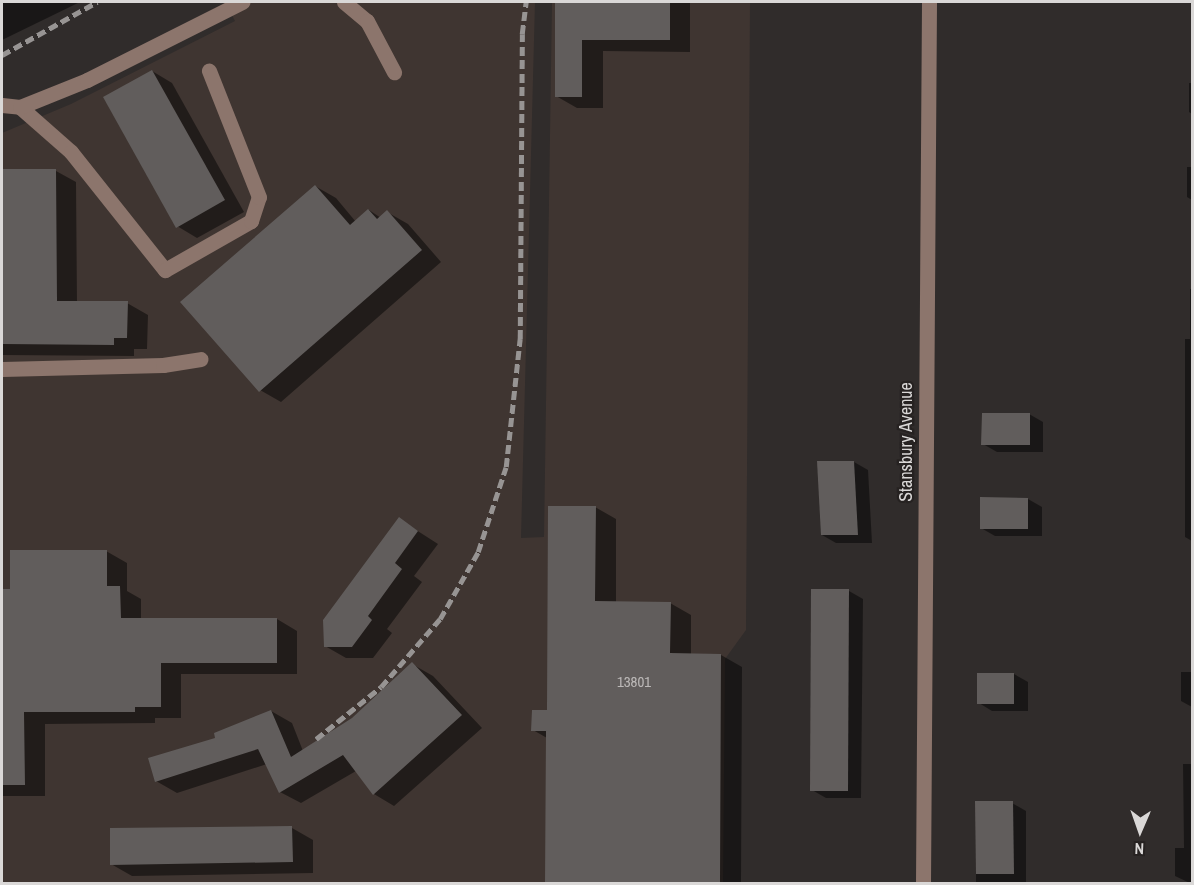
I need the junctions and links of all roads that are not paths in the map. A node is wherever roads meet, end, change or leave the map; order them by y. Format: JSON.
{"nodes":[{"id":1,"x":242,"y":2,"type":"edge"},
{"id":2,"x":344,"y":2,"type":"edge"},
{"id":3,"x":929,"y":2,"type":"edge"},
{"id":4,"x":208,"y":71,"type":"dead end"},
{"id":5,"x":394,"y":72,"type":"dead end"},
{"id":6,"x":2,"y":105,"type":"edge"},
{"id":7,"x":20,"y":107,"type":"junction"},
{"id":8,"x":201,"y":358,"type":"dead end"},
{"id":9,"x":2,"y":369,"type":"edge"},
{"id":10,"x":923,"y":884,"type":"edge"}],
"edges":[{"from":1,"to":7,"type":"street"},
{"from":2,"to":5,"type":"street"},
{"from":3,"to":10,"type":"street","name":"Stansbury Avenue"},
{"from":4,"to":7,"type":"street"},
{"from":6,"to":7,"type":"street"},
{"from":8,"to":9,"type":"street"}]}
